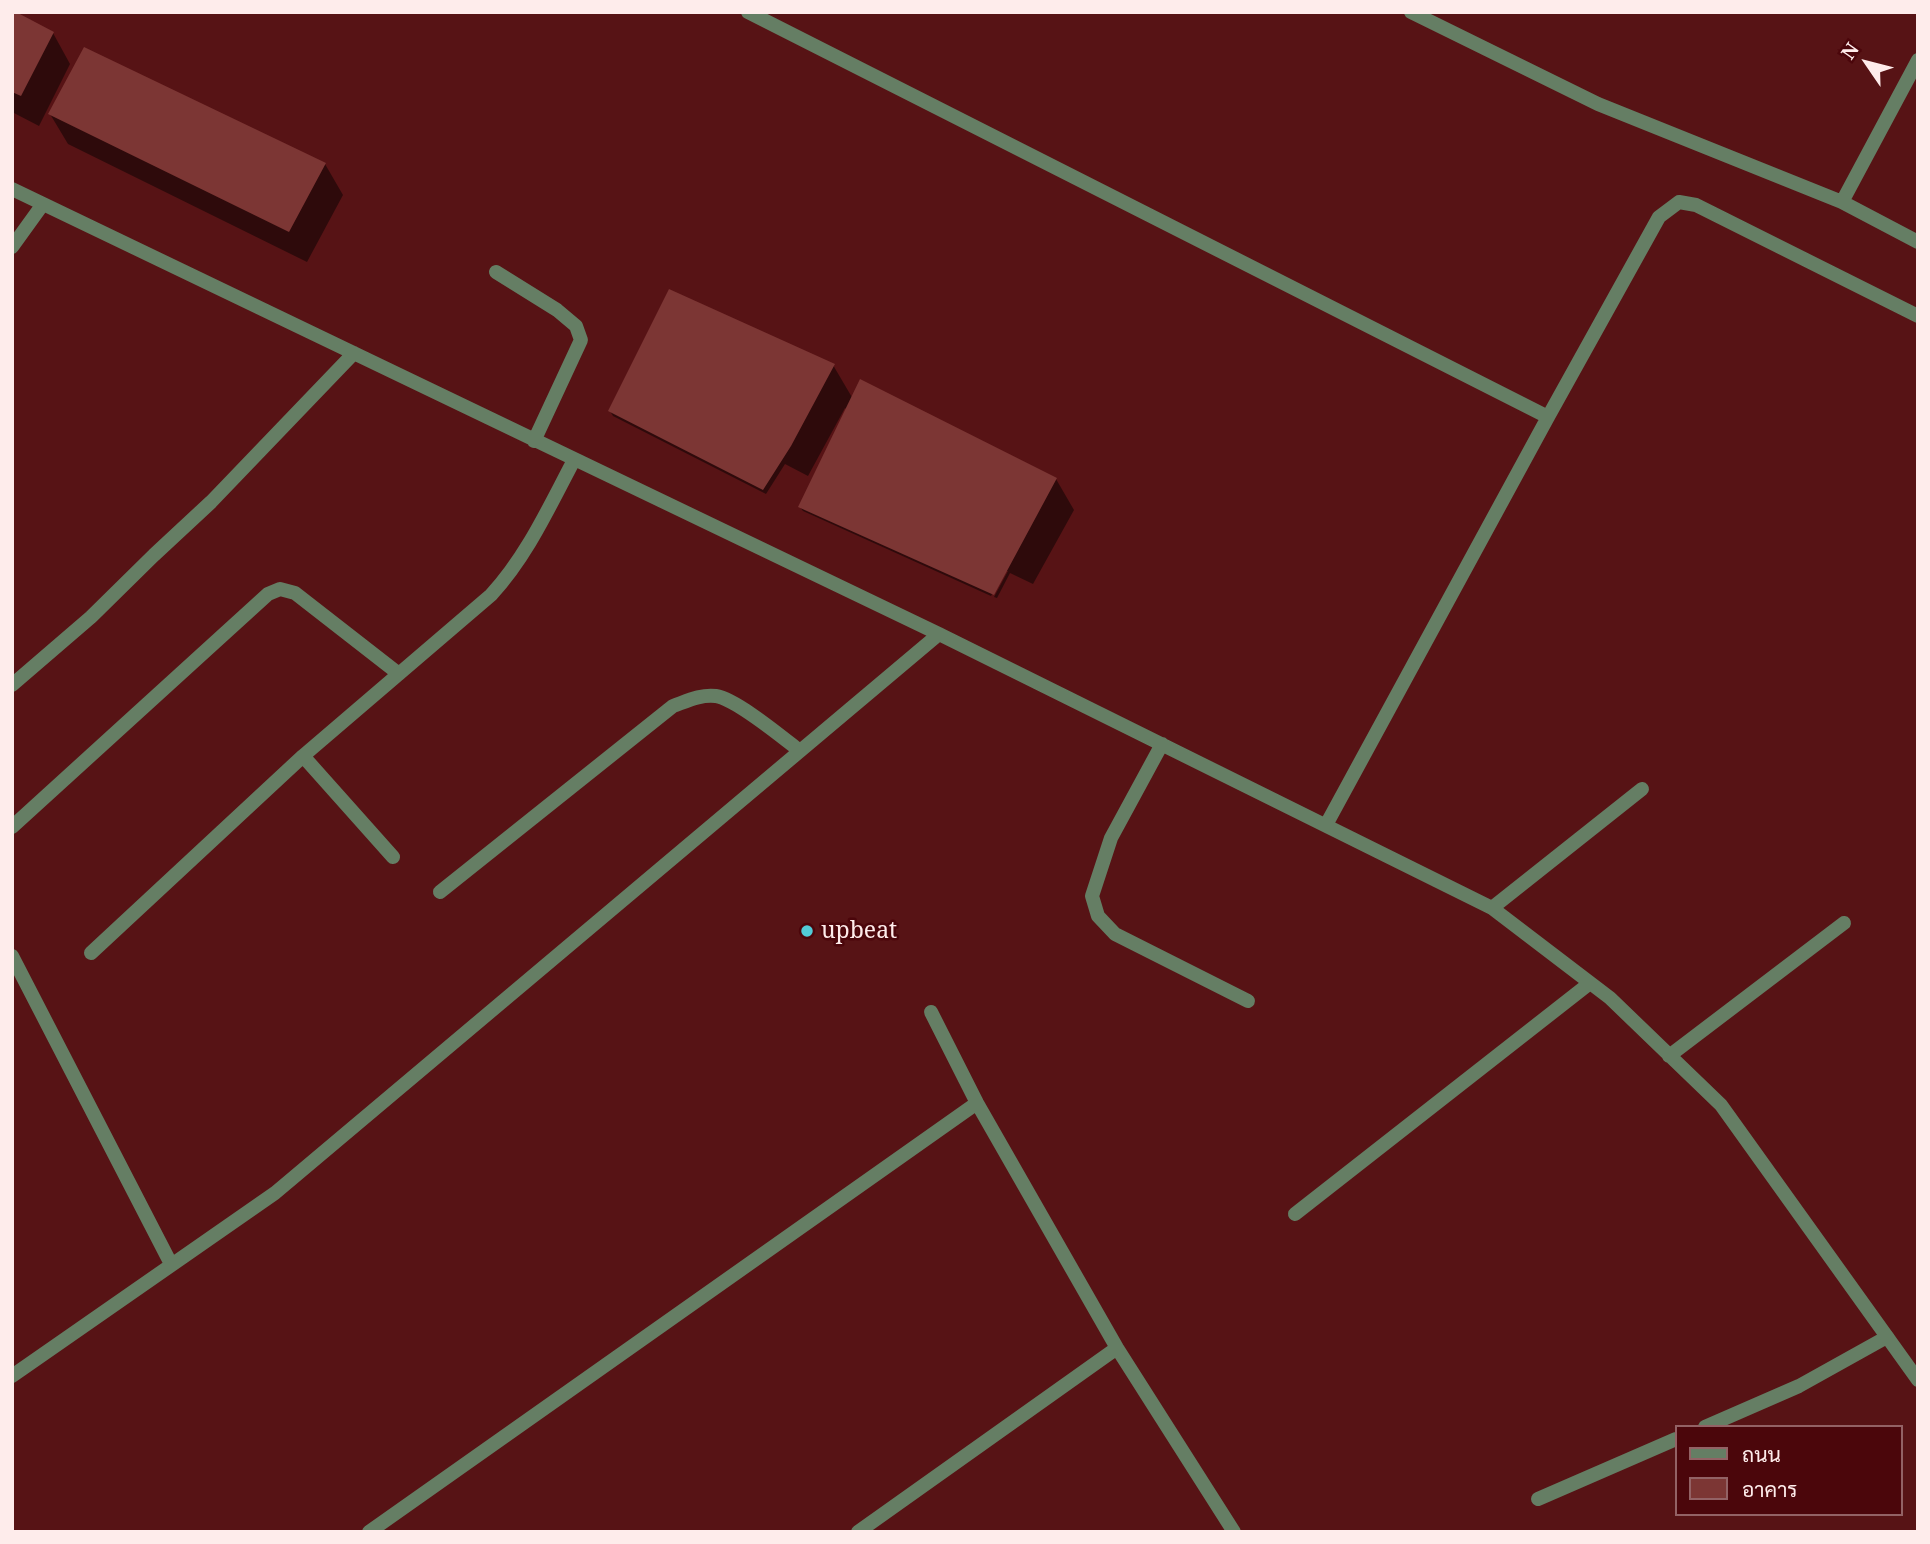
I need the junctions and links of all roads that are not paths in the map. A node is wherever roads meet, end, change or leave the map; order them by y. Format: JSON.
{"nodes":[{"id":1,"x":748,"y":12,"type":"edge"},
{"id":2,"x":1411,"y":12,"type":"edge"},
{"id":3,"x":1918,"y":60,"type":"edge"},
{"id":4,"x":12,"y":189,"type":"edge"},
{"id":5,"x":1842,"y":202,"type":"junction"},
{"id":6,"x":43,"y":204,"type":"junction"},
{"id":7,"x":1918,"y":242,"type":"edge"},
{"id":8,"x":12,"y":247,"type":"edge"},
{"id":9,"x":496,"y":272,"type":"dead end"},
{"id":10,"x":1918,"y":316,"type":"edge"},
{"id":11,"x":354,"y":353,"type":"junction"},
{"id":12,"x":1549,"y":416,"type":"junction"},
{"id":13,"x":534,"y":441,"type":"junction"},
{"id":14,"x":574,"y":460,"type":"junction"},
{"id":15,"x":939,"y":634,"type":"junction"},
{"id":16,"x":399,"y":674,"type":"junction"},
{"id":17,"x":12,"y":685,"type":"edge"},
{"id":18,"x":1161,"y":744,"type":"junction"},
{"id":19,"x":800,"y":751,"type":"junction"},
{"id":20,"x":303,"y":756,"type":"junction"},
{"id":21,"x":1642,"y":789,"type":"dead end"},
{"id":22,"x":1326,"y":825,"type":"junction"},
{"id":23,"x":12,"y":827,"type":"edge"},
{"id":24,"x":393,"y":857,"type":"dead end"},
{"id":25,"x":440,"y":892,"type":"dead end"},
{"id":26,"x":1492,"y":908,"type":"junction"},
{"id":27,"x":1844,"y":923,"type":"dead end"},
{"id":28,"x":91,"y":953,"type":"dead end"},
{"id":29,"x":12,"y":956,"type":"edge"},
{"id":30,"x":1590,"y":983,"type":"junction"},
{"id":31,"x":1248,"y":1001,"type":"dead end"},
{"id":32,"x":931,"y":1012,"type":"dead end"},
{"id":33,"x":1669,"y":1056,"type":"junction"},
{"id":34,"x":977,"y":1103,"type":"junction"},
{"id":35,"x":1295,"y":1214,"type":"dead end"},
{"id":36,"x":171,"y":1264,"type":"junction"},
{"id":37,"x":1887,"y":1337,"type":"junction"},
{"id":38,"x":1117,"y":1348,"type":"junction"},
{"id":39,"x":12,"y":1376,"type":"edge"},
{"id":40,"x":1918,"y":1380,"type":"edge"},
{"id":41,"x":1710,"y":1425,"type":"edge"},
{"id":42,"x":1674,"y":1440,"type":"edge"},
{"id":43,"x":1538,"y":1499,"type":"dead end"},
{"id":44,"x":369,"y":1532,"type":"edge"},
{"id":45,"x":859,"y":1532,"type":"edge"},
{"id":46,"x":1234,"y":1532,"type":"edge"}],
"edges":[{"from":1,"to":12,"type":"street"},
{"from":2,"to":5,"type":"street"},
{"from":3,"to":5,"type":"street"},
{"from":4,"to":6,"type":"street"},
{"from":5,"to":7,"type":"street"},
{"from":6,"to":8,"type":"street"},
{"from":6,"to":11,"type":"street"},
{"from":9,"to":13,"type":"street"},
{"from":10,"to":12,"type":"street"},
{"from":11,"to":13,"type":"street"},
{"from":11,"to":17,"type":"street"},
{"from":12,"to":22,"type":"street"},
{"from":13,"to":14,"type":"street"},
{"from":14,"to":15,"type":"street"},
{"from":14,"to":16,"type":"street"},
{"from":15,"to":18,"type":"street"},
{"from":15,"to":19,"type":"street"},
{"from":16,"to":20,"type":"street"},
{"from":16,"to":23,"type":"street"},
{"from":18,"to":22,"type":"street"},
{"from":18,"to":31,"type":"street"},
{"from":19,"to":25,"type":"street"},
{"from":19,"to":36,"type":"street"},
{"from":20,"to":24,"type":"street"},
{"from":20,"to":28,"type":"street"},
{"from":21,"to":26,"type":"street"},
{"from":22,"to":26,"type":"street"},
{"from":26,"to":30,"type":"street"},
{"from":27,"to":33,"type":"street"},
{"from":29,"to":36,"type":"street"},
{"from":30,"to":33,"type":"street"},
{"from":30,"to":35,"type":"street"},
{"from":32,"to":34,"type":"street"},
{"from":33,"to":37,"type":"street"},
{"from":34,"to":38,"type":"street"},
{"from":34,"to":44,"type":"street"},
{"from":36,"to":39,"type":"street"},
{"from":37,"to":40,"type":"street"},
{"from":37,"to":41,"type":"street"},
{"from":38,"to":45,"type":"street"},
{"from":38,"to":46,"type":"street"},
{"from":42,"to":43,"type":"street"}]}
